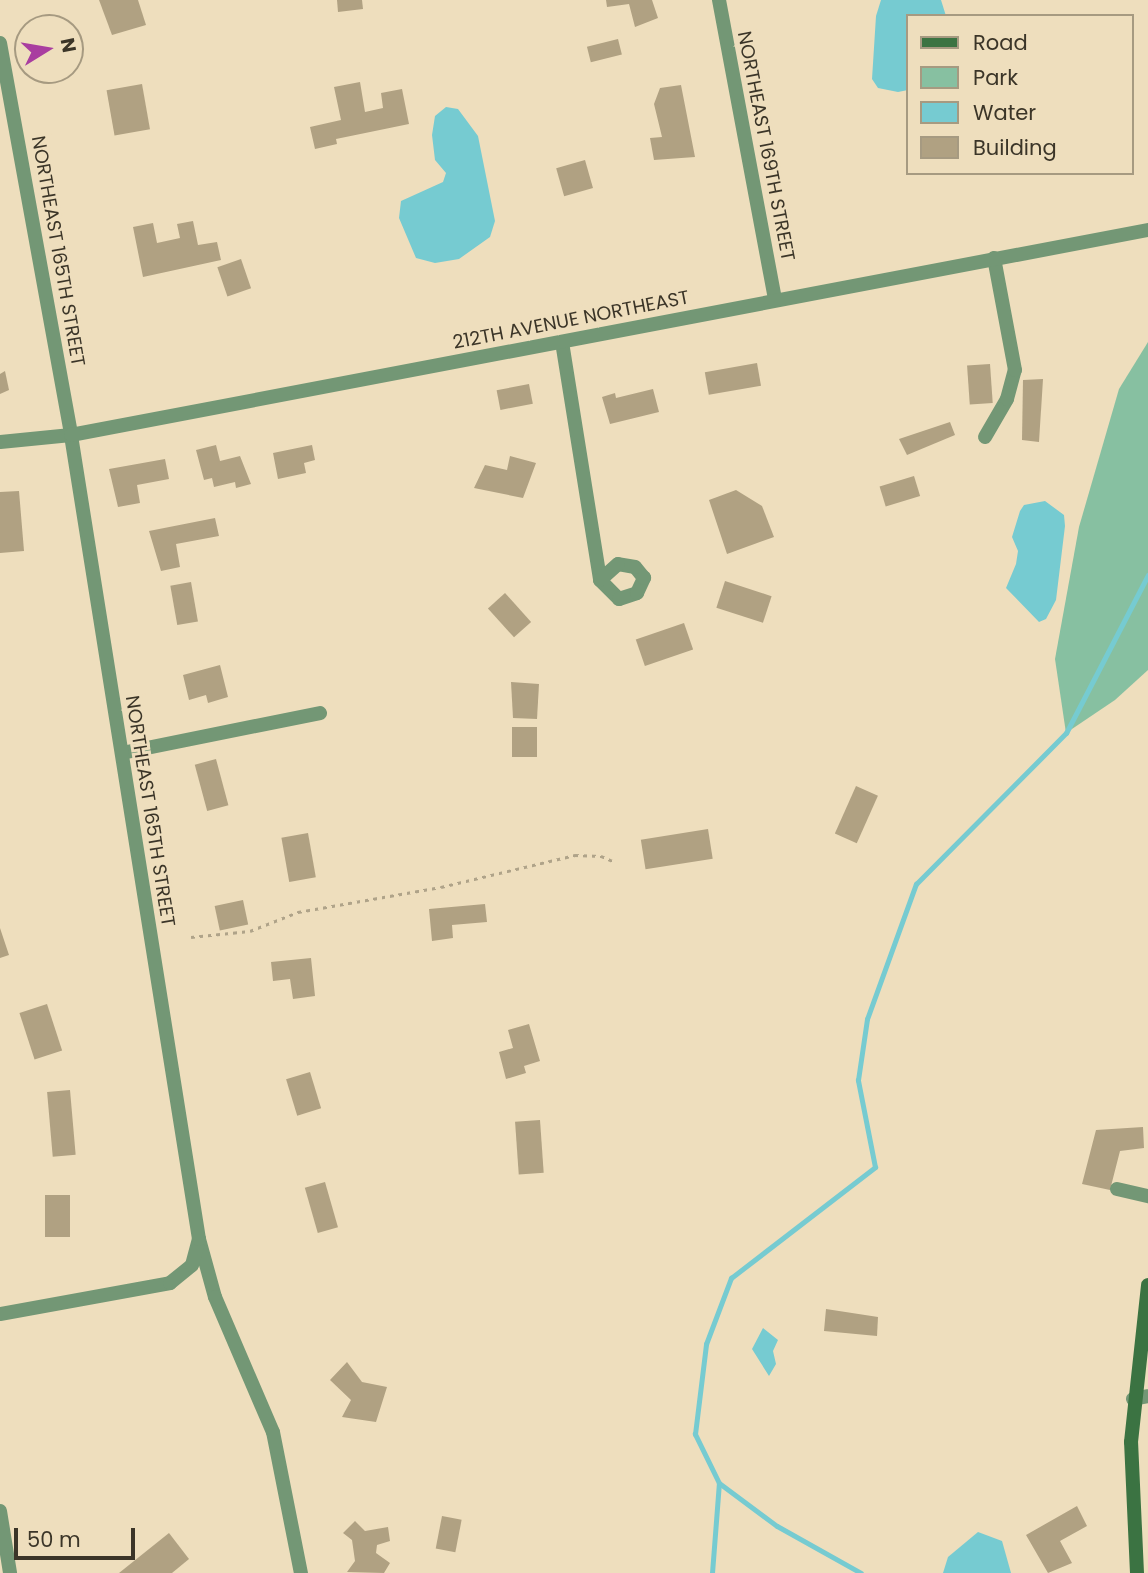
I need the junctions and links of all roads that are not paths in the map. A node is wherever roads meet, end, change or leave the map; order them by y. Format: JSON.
{"nodes":[{"id":1,"x":719,"y":0,"type":"edge"},
{"id":2,"x":0,"y":43,"type":"edge"},
{"id":3,"x":1148,"y":230,"type":"edge"},
{"id":4,"x":994,"y":258,"type":"junction"},
{"id":5,"x":775,"y":300,"type":"junction"},
{"id":6,"x":562,"y":342,"type":"junction"},
{"id":7,"x":71,"y":435,"type":"junction"},
{"id":8,"x":985,"y":437,"type":"dead end"},
{"id":9,"x":0,"y":442,"type":"edge"},
{"id":10,"x":600,"y":580,"type":"dead end"},
{"id":11,"x":320,"y":713,"type":"dead end"},
{"id":12,"x":122,"y":752,"type":"junction"},
{"id":13,"x":1117,"y":1189,"type":"dead end"},
{"id":14,"x":1148,"y":1196,"type":"edge"},
{"id":15,"x":199,"y":1238,"type":"junction"},
{"id":16,"x":1148,"y":1285,"type":"edge"},
{"id":17,"x":0,"y":1314,"type":"edge"},
{"id":18,"x":1148,"y":1396,"type":"edge"},
{"id":19,"x":1133,"y":1399,"type":"junction"},
{"id":20,"x":0,"y":1511,"type":"edge"},
{"id":21,"x":10,"y":1573,"type":"edge"},
{"id":22,"x":301,"y":1573,"type":"edge"},
{"id":23,"x":1136,"y":1573,"type":"edge"}],
"edges":[{"from":1,"to":5,"type":"street","name":"NORTHEAST 169TH STREET"},
{"from":2,"to":7,"type":"street","name":"NORTHEAST 165TH STREET"},
{"from":3,"to":4,"type":"street","name":"212TH AVENUE NORTHEAST"},
{"from":4,"to":5,"type":"street","name":"212TH AVENUE NORTHEAST"},
{"from":4,"to":8,"type":"street"},
{"from":5,"to":6,"type":"street","name":"212TH AVENUE NORTHEAST"},
{"from":6,"to":7,"type":"street","name":"212TH AVENUE NORTHEAST"},
{"from":6,"to":10,"type":"street"},
{"from":7,"to":9,"type":"street","name":"212TH AVENUE NORTHEAST"},
{"from":7,"to":12,"type":"street","name":"NORTHEAST 165TH STREET"},
{"from":11,"to":12,"type":"street"},
{"from":12,"to":15,"type":"street","name":"NORTHEAST 165TH STREET"},
{"from":13,"to":14,"type":"street"},
{"from":15,"to":17,"type":"street"},
{"from":15,"to":22,"type":"street","name":"NORTHEAST 165TH STREET"},
{"from":16,"to":19,"type":"main road"},
{"from":18,"to":19,"type":"street"},
{"from":19,"to":23,"type":"main road"},
{"from":20,"to":21,"type":"street"}]}
